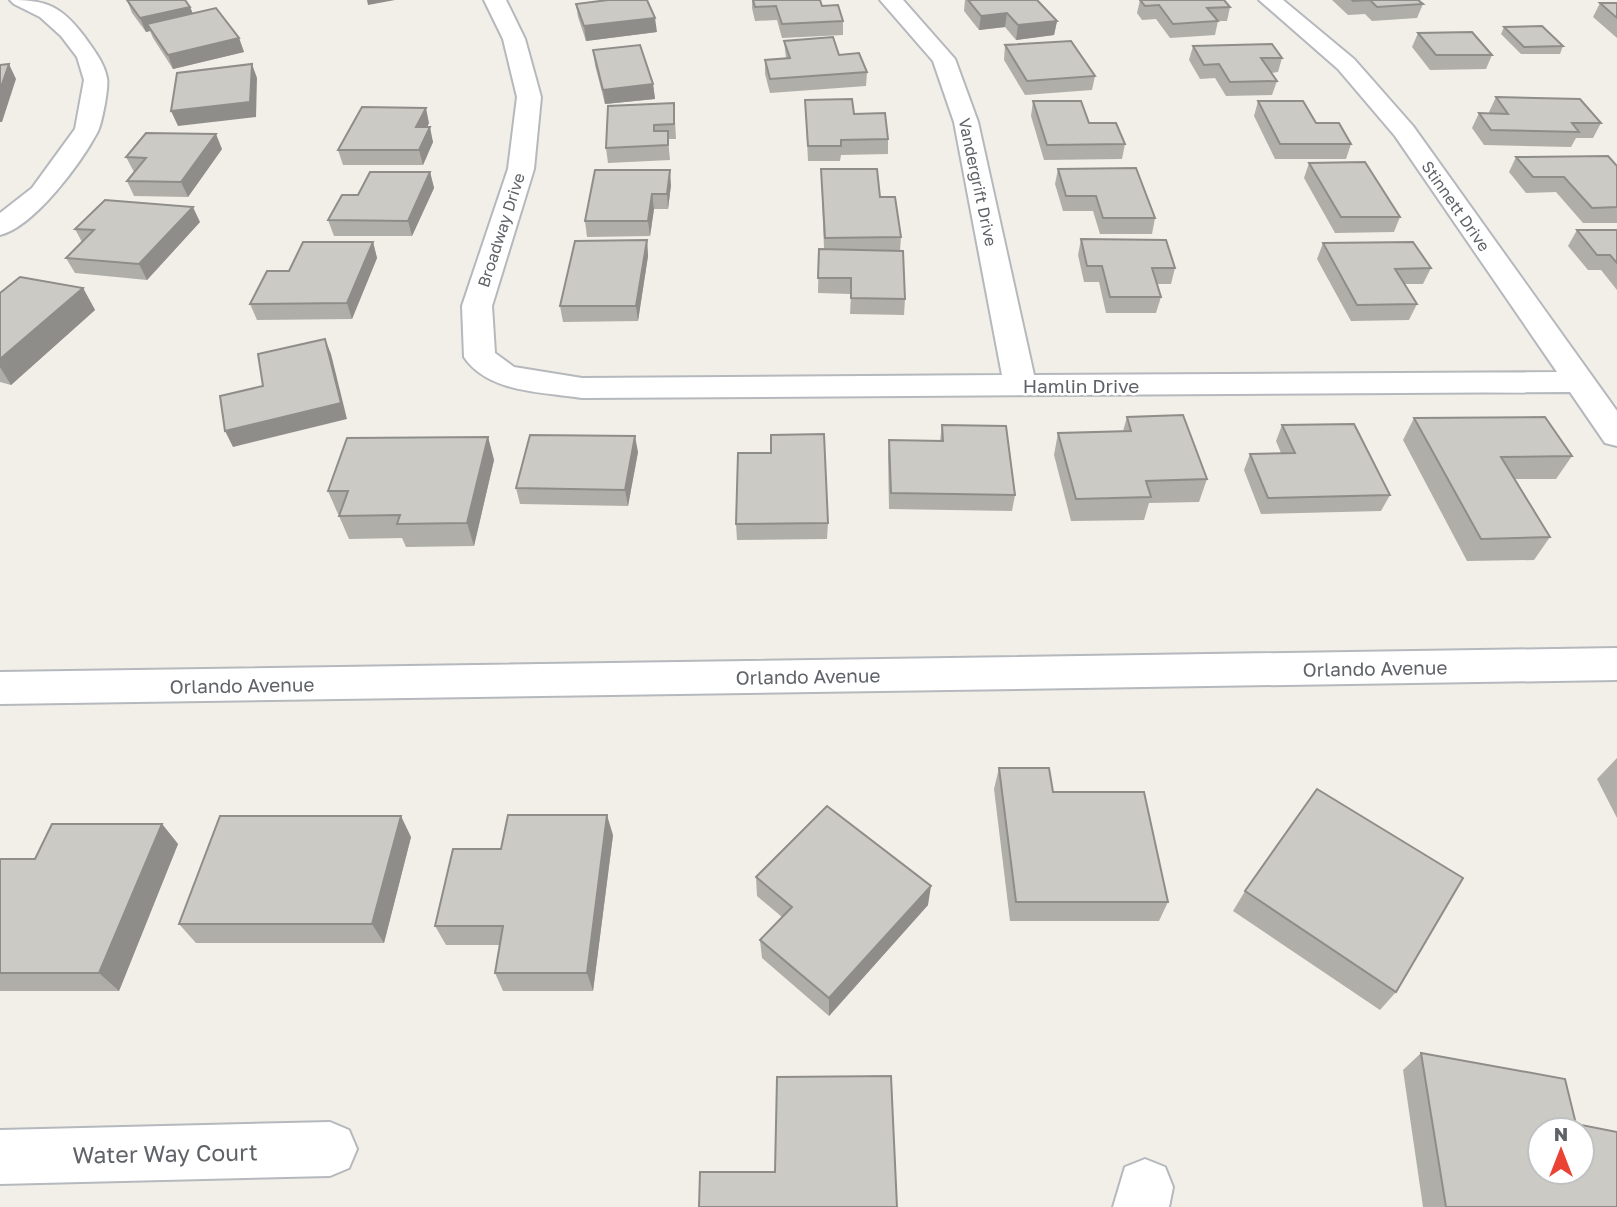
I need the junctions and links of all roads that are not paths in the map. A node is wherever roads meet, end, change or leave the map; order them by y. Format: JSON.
{"nodes":[{"id":1,"x":21,"y":0,"type":"edge"},
{"id":2,"x":495,"y":0,"type":"edge"},
{"id":3,"x":891,"y":0,"type":"edge"},
{"id":4,"x":1270,"y":0,"type":"edge"},
{"id":5,"x":0,"y":227,"type":"edge"},
{"id":6,"x":1580,"y":382,"type":"junction"},
{"id":7,"x":1020,"y":385,"type":"junction"},
{"id":8,"x":582,"y":388,"type":"joint"},
{"id":9,"x":1617,"y":435,"type":"edge"},
{"id":10,"x":1617,"y":664,"type":"edge"},
{"id":11,"x":0,"y":688,"type":"edge"},
{"id":12,"x":330,"y":1149,"type":"dead end"},
{"id":13,"x":0,"y":1157,"type":"edge"}],
"edges":[{"from":1,"to":5,"type":"street"},
{"from":2,"to":8,"type":"street","name":"Broadway Drive"},
{"from":3,"to":7,"type":"street","name":"Vandergrift Drive"},
{"from":4,"to":6,"type":"street","name":"Stinnett Drive"},
{"from":6,"to":7,"type":"street","name":"Hamlin Drive"},
{"from":6,"to":9,"type":"street","name":"Stinnett Drive"},
{"from":7,"to":8,"type":"street","name":"Hamlin Drive"},
{"from":10,"to":11,"type":"street","name":"Orlando Avenue"},
{"from":12,"to":13,"type":"street","name":"Water Way Court"}]}
